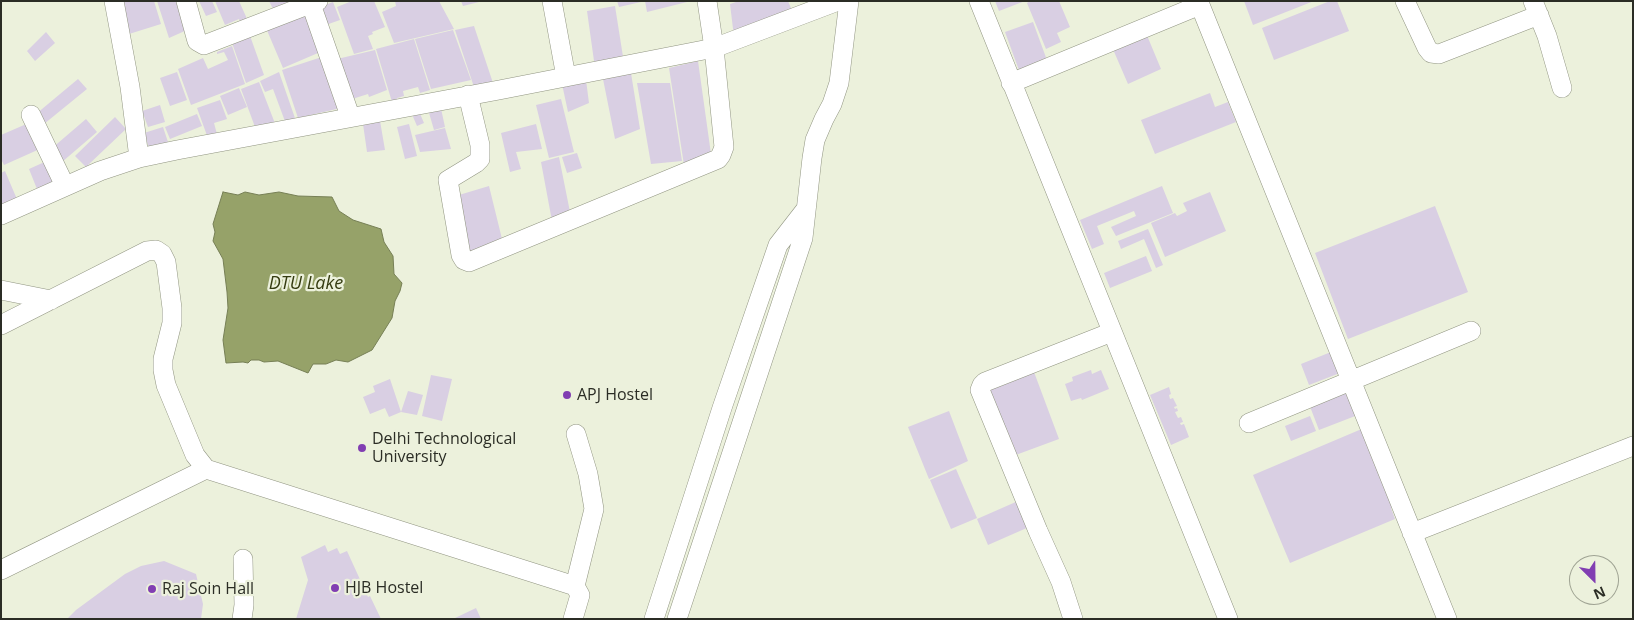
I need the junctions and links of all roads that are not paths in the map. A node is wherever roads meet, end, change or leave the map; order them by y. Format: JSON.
{"nodes":[{"id":1,"x":114,"y":1,"type":"edge"},
{"id":2,"x":186,"y":1,"type":"edge"},
{"id":3,"x":552,"y":1,"type":"edge"},
{"id":4,"x":707,"y":1,"type":"edge"},
{"id":5,"x":838,"y":1,"type":"edge"},
{"id":6,"x":849,"y":1,"type":"edge"},
{"id":7,"x":979,"y":1,"type":"edge"},
{"id":8,"x":1406,"y":1,"type":"edge"},
{"id":9,"x":314,"y":2,"type":"edge"},
{"id":10,"x":1199,"y":3,"type":"edge"},
{"id":11,"x":1536,"y":8,"type":"edge"},
{"id":12,"x":714,"y":48,"type":"junction"},
{"id":13,"x":566,"y":77,"type":"junction"},
{"id":14,"x":1011,"y":83,"type":"junction"},
{"id":15,"x":1562,"y":88,"type":"dead end"},
{"id":16,"x":468,"y":95,"type":"junction"},
{"id":17,"x":31,"y":115,"type":"dead end"},
{"id":18,"x":350,"y":116,"type":"junction"},
{"id":19,"x":139,"y":158,"type":"junction"},
{"id":20,"x":65,"y":186,"type":"junction"},
{"id":21,"x":806,"y":208,"type":"junction"},
{"id":22,"x":1,"y":215,"type":"edge"},
{"id":23,"x":1,"y":290,"type":"edge"},
{"id":24,"x":51,"y":300,"type":"junction"},
{"id":25,"x":1,"y":325,"type":"edge"},
{"id":26,"x":1471,"y":331,"type":"dead end"},
{"id":27,"x":1112,"y":332,"type":"junction"},
{"id":28,"x":1352,"y":380,"type":"junction"},
{"id":29,"x":1249,"y":423,"type":"dead end"},
{"id":30,"x":576,"y":434,"type":"dead end"},
{"id":31,"x":1633,"y":446,"type":"edge"},
{"id":32,"x":206,"y":469,"type":"junction"},
{"id":33,"x":1412,"y":533,"type":"junction"},
{"id":34,"x":242,"y":559,"type":"dead end"},
{"id":35,"x":1,"y":570,"type":"edge"},
{"id":36,"x":574,"y":586,"type":"junction"},
{"id":37,"x":242,"y":619,"type":"edge"},
{"id":38,"x":573,"y":619,"type":"edge"},
{"id":39,"x":654,"y":619,"type":"edge"},
{"id":40,"x":677,"y":619,"type":"edge"},
{"id":41,"x":1073,"y":619,"type":"edge"},
{"id":42,"x":1228,"y":619,"type":"edge"},
{"id":43,"x":1447,"y":619,"type":"edge"}],
"edges":[{"from":1,"to":19,"type":"street"},
{"from":2,"to":9,"type":"street"},
{"from":3,"to":13,"type":"street"},
{"from":4,"to":12,"type":"street"},
{"from":5,"to":12,"type":"street"},
{"from":6,"to":21,"type":"street"},
{"from":7,"to":14,"type":"street"},
{"from":8,"to":11,"type":"street"},
{"from":9,"to":18,"type":"street"},
{"from":10,"to":14,"type":"street"},
{"from":10,"to":28,"type":"street"},
{"from":11,"to":15,"type":"street"},
{"from":12,"to":13,"type":"street"},
{"from":12,"to":16,"type":"street"},
{"from":13,"to":16,"type":"street"},
{"from":14,"to":27,"type":"street"},
{"from":16,"to":18,"type":"street"},
{"from":17,"to":20,"type":"street"},
{"from":18,"to":19,"type":"street"},
{"from":19,"to":20,"type":"street"},
{"from":20,"to":22,"type":"street"},
{"from":21,"to":39,"type":"street"},
{"from":21,"to":40,"type":"street"},
{"from":23,"to":24,"type":"street"},
{"from":24,"to":25,"type":"street"},
{"from":24,"to":32,"type":"street"},
{"from":26,"to":28,"type":"street"},
{"from":27,"to":41,"type":"street"},
{"from":27,"to":42,"type":"street"},
{"from":28,"to":29,"type":"street"},
{"from":28,"to":33,"type":"street"},
{"from":30,"to":36,"type":"street"},
{"from":31,"to":33,"type":"street"},
{"from":32,"to":35,"type":"street"},
{"from":32,"to":36,"type":"street"},
{"from":33,"to":43,"type":"street"},
{"from":34,"to":37,"type":"street"},
{"from":36,"to":38,"type":"street"}]}
